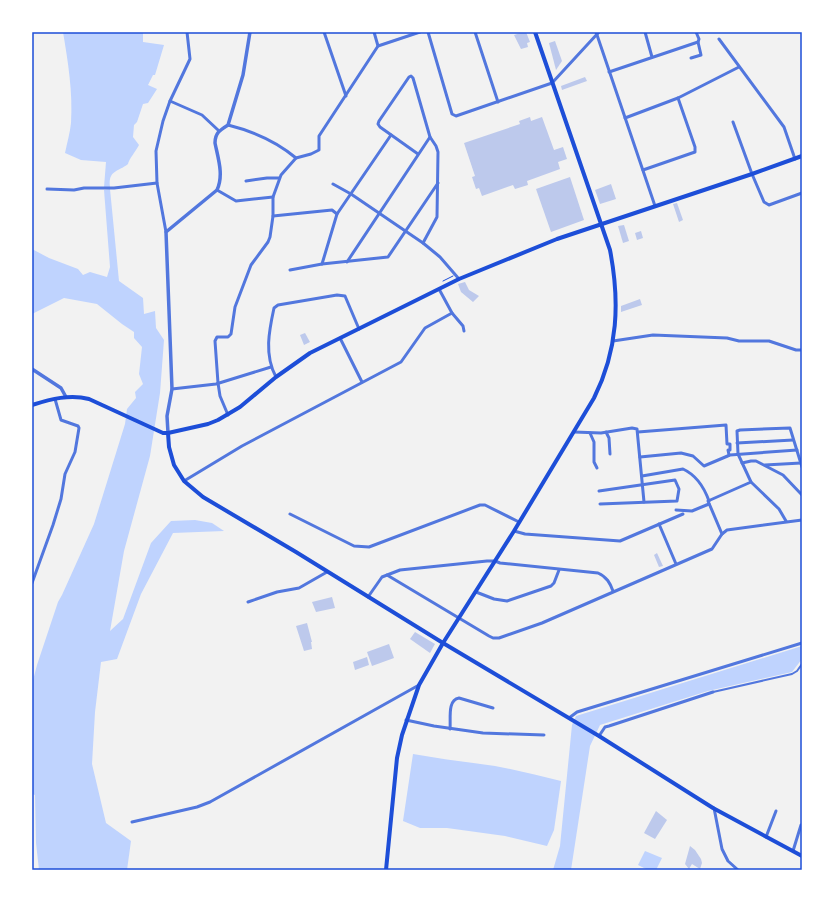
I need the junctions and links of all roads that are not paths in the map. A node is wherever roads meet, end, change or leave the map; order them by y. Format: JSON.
{"nodes":[{"id":1,"x":188,"y":32,"type":"edge"},
{"id":2,"x":250,"y":32,"type":"edge"},
{"id":3,"x":324,"y":32,"type":"edge"},
{"id":4,"x":374,"y":32,"type":"edge"},
{"id":5,"x":420,"y":32,"type":"edge"},
{"id":6,"x":428,"y":32,"type":"edge"},
{"id":7,"x":475,"y":32,"type":"edge"},
{"id":8,"x":535,"y":32,"type":"edge"},
{"id":9,"x":645,"y":32,"type":"edge"},
{"id":10,"x":696,"y":32,"type":"edge"},
{"id":11,"x":597,"y":33,"type":"edge"},
{"id":12,"x":719,"y":39,"type":"dead end"},
{"id":13,"x":699,"y":41,"type":"junction"},
{"id":14,"x":378,"y":46,"type":"junction"},
{"id":15,"x":652,"y":57,"type":"junction"},
{"id":16,"x":691,"y":58,"type":"dead end"},
{"id":17,"x":740,"y":67,"type":"junction"},
{"id":18,"x":609,"y":72,"type":"junction"},
{"id":19,"x":552,"y":84,"type":"junction"},
{"id":20,"x":346,"y":96,"type":"junction"},
{"id":21,"x":678,"y":98,"type":"junction"},
{"id":22,"x":170,"y":101,"type":"junction"},
{"id":23,"x":498,"y":102,"type":"junction"},
{"id":24,"x":625,"y":118,"type":"junction"},
{"id":25,"x":733,"y":122,"type":"dead end"},
{"id":26,"x":228,"y":125,"type":"junction"},
{"id":27,"x":218,"y":130,"type":"junction"},
{"id":28,"x":391,"y":135,"type":"junction"},
{"id":29,"x":430,"y":137,"type":"junction"},
{"id":30,"x":418,"y":154,"type":"junction"},
{"id":31,"x":802,"y":156,"type":"edge"},
{"id":32,"x":296,"y":158,"type":"junction"},
{"id":33,"x":796,"y":159,"type":"junction"},
{"id":34,"x":643,"y":170,"type":"junction"},
{"id":35,"x":752,"y":174,"type":"junction"},
{"id":36,"x":280,"y":178,"type":"junction"},
{"id":37,"x":246,"y":181,"type":"dead end"},
{"id":38,"x":157,"y":183,"type":"junction"},
{"id":39,"x":438,"y":183,"type":"junction"},
{"id":40,"x":333,"y":184,"type":"dead end"},
{"id":41,"x":48,"y":189,"type":"dead end"},
{"id":42,"x":217,"y":190,"type":"junction"},
{"id":43,"x":802,"y":193,"type":"edge"},
{"id":44,"x":351,"y":194,"type":"junction"},
{"id":45,"x":273,"y":197,"type":"junction"},
{"id":46,"x":655,"y":206,"type":"junction"},
{"id":47,"x":379,"y":213,"type":"junction"},
{"id":48,"x":338,"y":214,"type":"junction"},
{"id":49,"x":273,"y":216,"type":"junction"},
{"id":50,"x":601,"y":224,"type":"junction"},
{"id":51,"x":406,"y":231,"type":"junction"},
{"id":52,"x":166,"y":232,"type":"junction"},
{"id":53,"x":423,"y":243,"type":"junction"},
{"id":54,"x":347,"y":262,"type":"junction"},
{"id":55,"x":322,"y":264,"type":"junction"},
{"id":56,"x":290,"y":270,"type":"dead end"},
{"id":57,"x":459,"y":279,"type":"junction"},
{"id":58,"x":439,"y":290,"type":"junction"},
{"id":59,"x":452,"y":313,"type":"junction"},
{"id":60,"x":359,"y":329,"type":"junction"},
{"id":61,"x":464,"y":331,"type":"dead end"},
{"id":62,"x":340,"y":338,"type":"junction"},
{"id":63,"x":613,"y":341,"type":"junction"},
{"id":64,"x":800,"y":349,"type":"edge"},
{"id":65,"x":271,"y":367,"type":"junction"},
{"id":66,"x":32,"y":369,"type":"edge"},
{"id":67,"x":276,"y":377,"type":"junction"},
{"id":68,"x":362,"y":382,"type":"junction"},
{"id":69,"x":218,"y":383,"type":"junction"},
{"id":70,"x":172,"y":389,"type":"junction"},
{"id":71,"x":66,"y":397,"type":"junction"},
{"id":72,"x":54,"y":399,"type":"junction"},
{"id":73,"x":32,"y":405,"type":"edge"},
{"id":74,"x":228,"y":415,"type":"junction"},
{"id":75,"x":574,"y":432,"type":"junction"},
{"id":76,"x":606,"y":432,"type":"junction"},
{"id":77,"x":638,"y":432,"type":"junction"},
{"id":78,"x":168,"y":433,"type":"junction"},
{"id":79,"x":590,"y":433,"type":"junction"},
{"id":80,"x":793,"y":440,"type":"junction"},
{"id":81,"x":737,"y":443,"type":"junction"},
{"id":82,"x":797,"y":450,"type":"junction"},
{"id":83,"x":610,"y":454,"type":"dead end"},
{"id":84,"x":738,"y":454,"type":"junction"},
{"id":85,"x":729,"y":455,"type":"junction"},
{"id":86,"x":640,"y":457,"type":"junction"},
{"id":87,"x":742,"y":463,"type":"junction"},
{"id":88,"x":801,"y":463,"type":"junction"},
{"id":89,"x":763,"y":465,"type":"junction"},
{"id":90,"x":802,"y":467,"type":"edge"},
{"id":91,"x":598,"y":468,"type":"dead end"},
{"id":92,"x":642,"y":476,"type":"junction"},
{"id":93,"x":184,"y":481,"type":"junction"},
{"id":94,"x":751,"y":482,"type":"junction"},
{"id":95,"x":643,"y":485,"type":"junction"},
{"id":96,"x":599,"y":491,"type":"dead end"},
{"id":97,"x":802,"y":496,"type":"edge"},
{"id":98,"x":644,"y":502,"type":"junction"},
{"id":99,"x":709,"y":502,"type":"junction"},
{"id":100,"x":600,"y":504,"type":"dead end"},
{"id":101,"x":676,"y":510,"type":"dead end"},
{"id":102,"x":290,"y":514,"type":"dead end"},
{"id":103,"x":683,"y":514,"type":"dead end"},
{"id":104,"x":802,"y":520,"type":"edge"},
{"id":105,"x":786,"y":521,"type":"junction"},
{"id":106,"x":519,"y":522,"type":"junction"},
{"id":107,"x":659,"y":524,"type":"junction"},
{"id":108,"x":514,"y":531,"type":"junction"},
{"id":109,"x":722,"y":534,"type":"junction"},
{"id":110,"x":495,"y":561,"type":"junction"},
{"id":111,"x":676,"y":564,"type":"junction"},
{"id":112,"x":559,"y":570,"type":"junction"},
{"id":113,"x":327,"y":572,"type":"junction"},
{"id":114,"x":387,"y":575,"type":"junction"},
{"id":115,"x":32,"y":583,"type":"edge"},
{"id":116,"x":613,"y":591,"type":"junction"},
{"id":117,"x":476,"y":592,"type":"junction"},
{"id":118,"x":368,"y":597,"type":"junction"},
{"id":119,"x":248,"y":602,"type":"dead end"},
{"id":120,"x":458,"y":618,"type":"junction"},
{"id":121,"x":443,"y":643,"type":"junction"},
{"id":122,"x":802,"y":643,"type":"edge"},
{"id":123,"x":802,"y":664,"type":"edge"},
{"id":124,"x":420,"y":685,"type":"junction"},
{"id":125,"x":713,"y":692,"type":"joint"},
{"id":126,"x":493,"y":708,"type":"dead end"},
{"id":127,"x":569,"y":718,"type":"junction"},
{"id":128,"x":406,"y":720,"type":"junction"},
{"id":129,"x":450,"y":729,"type":"junction"},
{"id":130,"x":544,"y":735,"type":"dead end"},
{"id":131,"x":597,"y":735,"type":"junction"},
{"id":132,"x":713,"y":808,"type":"junction"},
{"id":133,"x":776,"y":811,"type":"dead end"},
{"id":134,"x":132,"y":822,"type":"dead end"},
{"id":135,"x":801,"y":825,"type":"dead end"},
{"id":136,"x":766,"y":837,"type":"junction"},
{"id":137,"x":793,"y":851,"type":"junction"},
{"id":138,"x":802,"y":856,"type":"edge"},
{"id":139,"x":386,"y":870,"type":"edge"},
{"id":140,"x":738,"y":870,"type":"edge"}],
"edges":[{"from":1,"to":22,"type":"street"},
{"from":2,"to":26,"type":"street"},
{"from":3,"to":20,"type":"street"},
{"from":4,"to":14,"type":"street"},
{"from":5,"to":14,"type":"street"},
{"from":6,"to":23,"type":"street"},
{"from":7,"to":23,"type":"street"},
{"from":8,"to":19,"type":"main road"},
{"from":9,"to":15,"type":"street"},
{"from":10,"to":13,"type":"street"},
{"from":11,"to":18,"type":"street"},
{"from":11,"to":19,"type":"street"},
{"from":12,"to":17,"type":"street"},
{"from":13,"to":15,"type":"street"},
{"from":13,"to":16,"type":"street"},
{"from":14,"to":20,"type":"street"},
{"from":15,"to":18,"type":"street"},
{"from":17,"to":21,"type":"street"},
{"from":17,"to":33,"type":"street"},
{"from":18,"to":24,"type":"street"},
{"from":19,"to":23,"type":"street"},
{"from":19,"to":50,"type":"main road"},
{"from":20,"to":32,"type":"street"},
{"from":21,"to":24,"type":"street"},
{"from":21,"to":34,"type":"street"},
{"from":22,"to":27,"type":"street"},
{"from":22,"to":38,"type":"street"},
{"from":24,"to":34,"type":"street"},
{"from":25,"to":35,"type":"street"},
{"from":26,"to":27,"type":"street"},
{"from":26,"to":32,"type":"street"},
{"from":27,"to":42,"type":"street"},
{"from":28,"to":29,"type":"street"},
{"from":28,"to":30,"type":"street"},
{"from":28,"to":44,"type":"street"},
{"from":29,"to":30,"type":"street"},
{"from":29,"to":39,"type":"street"},
{"from":30,"to":47,"type":"street"},
{"from":31,"to":33,"type":"main road"},
{"from":32,"to":36,"type":"street"},
{"from":33,"to":35,"type":"main road"},
{"from":34,"to":46,"type":"street"},
{"from":35,"to":43,"type":"street"},
{"from":35,"to":46,"type":"main road"},
{"from":36,"to":37,"type":"street"},
{"from":36,"to":45,"type":"street"},
{"from":38,"to":41,"type":"street"},
{"from":38,"to":52,"type":"street"},
{"from":39,"to":51,"type":"street"},
{"from":39,"to":53,"type":"street"},
{"from":40,"to":44,"type":"street"},
{"from":42,"to":45,"type":"street"},
{"from":42,"to":52,"type":"street"},
{"from":44,"to":47,"type":"street"},
{"from":44,"to":48,"type":"street"},
{"from":45,"to":49,"type":"street"},
{"from":46,"to":50,"type":"main road"},
{"from":47,"to":51,"type":"street"},
{"from":47,"to":54,"type":"street"},
{"from":48,"to":49,"type":"street"},
{"from":48,"to":55,"type":"street"},
{"from":49,"to":69,"type":"street"},
{"from":50,"to":57,"type":"main road"},
{"from":50,"to":63,"type":"main road"},
{"from":51,"to":53,"type":"street"},
{"from":51,"to":54,"type":"street"},
{"from":52,"to":70,"type":"street"},
{"from":53,"to":57,"type":"street"},
{"from":54,"to":55,"type":"street"},
{"from":55,"to":56,"type":"street"},
{"from":57,"to":58,"type":"main road"},
{"from":58,"to":59,"type":"street"},
{"from":58,"to":60,"type":"main road"},
{"from":59,"to":61,"type":"street"},
{"from":59,"to":68,"type":"street"},
{"from":60,"to":62,"type":"main road"},
{"from":60,"to":65,"type":"street"},
{"from":62,"to":67,"type":"main road"},
{"from":62,"to":68,"type":"street"},
{"from":63,"to":64,"type":"street"},
{"from":63,"to":75,"type":"main road"},
{"from":65,"to":67,"type":"street"},
{"from":65,"to":69,"type":"street"},
{"from":66,"to":71,"type":"street"},
{"from":67,"to":74,"type":"main road"},
{"from":68,"to":93,"type":"street"},
{"from":69,"to":70,"type":"street"},
{"from":69,"to":74,"type":"street"},
{"from":70,"to":78,"type":"street"},
{"from":71,"to":72,"type":"main road"},
{"from":71,"to":78,"type":"main road"},
{"from":72,"to":73,"type":"main road"},
{"from":72,"to":115,"type":"street"},
{"from":74,"to":78,"type":"main road"},
{"from":75,"to":79,"type":"street"},
{"from":75,"to":106,"type":"main road"},
{"from":76,"to":77,"type":"street"},
{"from":76,"to":79,"type":"street"},
{"from":76,"to":83,"type":"street"},
{"from":77,"to":85,"type":"street"},
{"from":77,"to":86,"type":"street"},
{"from":78,"to":93,"type":"main road"},
{"from":79,"to":91,"type":"street"},
{"from":80,"to":81,"type":"street"},
{"from":80,"to":81,"type":"street"},
{"from":80,"to":82,"type":"street"},
{"from":81,"to":84,"type":"street"},
{"from":82,"to":84,"type":"street"},
{"from":82,"to":88,"type":"street"},
{"from":84,"to":85,"type":"street"},
{"from":84,"to":87,"type":"street"},
{"from":85,"to":86,"type":"street"},
{"from":86,"to":92,"type":"street"},
{"from":87,"to":89,"type":"street"},
{"from":87,"to":94,"type":"street"},
{"from":88,"to":89,"type":"street"},
{"from":88,"to":90,"type":"street"},
{"from":89,"to":97,"type":"street"},
{"from":92,"to":95,"type":"street"},
{"from":92,"to":99,"type":"street"},
{"from":93,"to":113,"type":"main road"},
{"from":94,"to":99,"type":"street"},
{"from":94,"to":105,"type":"street"},
{"from":95,"to":96,"type":"street"},
{"from":95,"to":98,"type":"street"},
{"from":95,"to":98,"type":"street"},
{"from":98,"to":100,"type":"street"},
{"from":99,"to":101,"type":"street"},
{"from":99,"to":109,"type":"street"},
{"from":102,"to":106,"type":"street"},
{"from":103,"to":107,"type":"street"},
{"from":104,"to":105,"type":"street"},
{"from":105,"to":109,"type":"street"},
{"from":106,"to":108,"type":"main road"},
{"from":107,"to":108,"type":"street"},
{"from":107,"to":111,"type":"street"},
{"from":108,"to":110,"type":"main road"},
{"from":109,"to":111,"type":"street"},
{"from":110,"to":112,"type":"street"},
{"from":110,"to":114,"type":"street"},
{"from":110,"to":117,"type":"main road"},
{"from":111,"to":116,"type":"street"},
{"from":112,"to":116,"type":"street"},
{"from":112,"to":117,"type":"street"},
{"from":113,"to":118,"type":"main road"},
{"from":113,"to":119,"type":"street"},
{"from":114,"to":118,"type":"street"},
{"from":114,"to":120,"type":"street"},
{"from":116,"to":120,"type":"street"},
{"from":117,"to":120,"type":"main road"},
{"from":118,"to":121,"type":"main road"},
{"from":120,"to":121,"type":"main road"},
{"from":121,"to":124,"type":"main road"},
{"from":121,"to":127,"type":"main road"},
{"from":122,"to":127,"type":"street"},
{"from":123,"to":125,"type":"street"},
{"from":124,"to":128,"type":"main road"},
{"from":124,"to":134,"type":"street"},
{"from":125,"to":131,"type":"street"},
{"from":126,"to":129,"type":"street"},
{"from":127,"to":131,"type":"main road"},
{"from":128,"to":129,"type":"street"},
{"from":128,"to":139,"type":"main road"},
{"from":129,"to":130,"type":"street"},
{"from":131,"to":132,"type":"main road"},
{"from":132,"to":136,"type":"main road"},
{"from":132,"to":140,"type":"street"},
{"from":133,"to":136,"type":"street"},
{"from":135,"to":137,"type":"street"},
{"from":136,"to":137,"type":"main road"},
{"from":137,"to":138,"type":"main road"}]}
